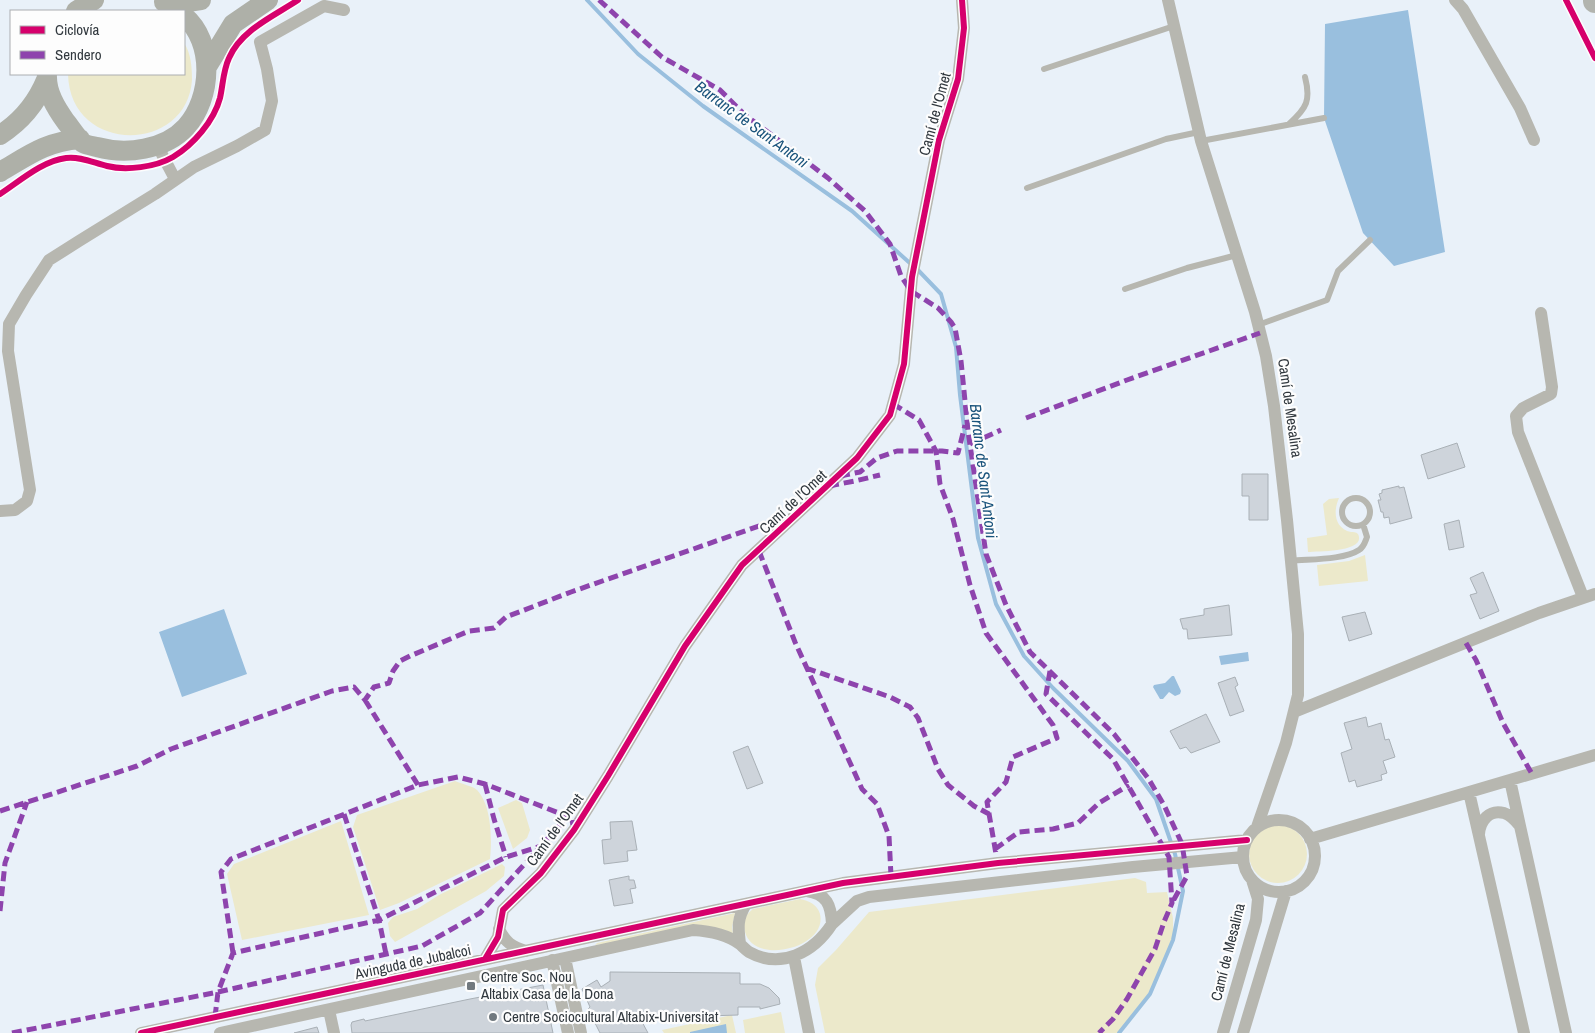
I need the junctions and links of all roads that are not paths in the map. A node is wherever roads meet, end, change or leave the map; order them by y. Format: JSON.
{"nodes":[{"id":1,"x":94,"y":0,"type":"edge"},
{"id":2,"x":201,"y":0,"type":"edge"},
{"id":3,"x":268,"y":0,"type":"edge"},
{"id":4,"x":962,"y":0,"type":"edge"},
{"id":5,"x":1168,"y":0,"type":"edge"},
{"id":6,"x":1455,"y":0,"type":"edge"},
{"id":7,"x":167,"y":5,"type":"edge"},
{"id":8,"x":78,"y":10,"type":"edge"},
{"id":9,"x":344,"y":10,"type":"dead end"},
{"id":10,"x":185,"y":18,"type":"edge"},
{"id":11,"x":1174,"y":26,"type":"junction"},
{"id":12,"x":208,"y":65,"type":"junction"},
{"id":13,"x":1044,"y":69,"type":"dead end"},
{"id":14,"x":47,"y":77,"type":"edge"},
{"id":15,"x":1305,"y":77,"type":"dead end"},
{"id":16,"x":1324,"y":118,"type":"dead end"},
{"id":17,"x":1288,"y":124,"type":"junction"},
{"id":18,"x":0,"y":135,"type":"edge"},
{"id":19,"x":1200,"y":136,"type":"junction"},
{"id":20,"x":80,"y":139,"type":"junction"},
{"id":21,"x":1534,"y":140,"type":"dead end"},
{"id":22,"x":157,"y":145,"type":"junction"},
{"id":23,"x":0,"y":172,"type":"edge"},
{"id":24,"x":175,"y":179,"type":"junction"},
{"id":25,"x":1027,"y":188,"type":"dead end"},
{"id":26,"x":1370,"y":240,"type":"dead end"},
{"id":27,"x":1237,"y":255,"type":"junction"},
{"id":28,"x":1125,"y":289,"type":"dead end"},
{"id":29,"x":1541,"y":313,"type":"dead end"},
{"id":30,"x":1258,"y":325,"type":"junction"},
{"id":31,"x":0,"y":511,"type":"edge"},
{"id":32,"x":1363,"y":524,"type":"junction"},
{"id":33,"x":1291,"y":561,"type":"junction"},
{"id":34,"x":1589,"y":596,"type":"edge"},
{"id":35,"x":1294,"y":712,"type":"junction"},
{"id":36,"x":1595,"y":755,"type":"edge"},
{"id":37,"x":1510,"y":780,"type":"junction"},
{"id":38,"x":1469,"y":792,"type":"junction"},
{"id":39,"x":1520,"y":826,"type":"junction"},
{"id":40,"x":1257,"y":827,"type":"junction"},
{"id":41,"x":1479,"y":834,"type":"junction"},
{"id":42,"x":1310,"y":839,"type":"junction"},
{"id":43,"x":1247,"y":840,"type":"junction"},
{"id":44,"x":1243,"y":857,"type":"junction"},
{"id":45,"x":1252,"y":880,"type":"junction"},
{"id":46,"x":807,"y":891,"type":"junction"},
{"id":47,"x":1286,"y":891,"type":"junction"},
{"id":48,"x":746,"y":904,"type":"junction"},
{"id":49,"x":832,"y":924,"type":"junction"},
{"id":50,"x":499,"y":929,"type":"junction"},
{"id":51,"x":740,"y":944,"type":"junction"},
{"id":52,"x":526,"y":950,"type":"junction"},
{"id":53,"x":794,"y":958,"type":"junction"},
{"id":54,"x":485,"y":959,"type":"junction"},
{"id":55,"x":558,"y":959,"type":"junction"},
{"id":56,"x":329,"y":1010,"type":"junction"},
{"id":57,"x":141,"y":1033,"type":"edge"},
{"id":58,"x":220,"y":1033,"type":"edge"},
{"id":59,"x":334,"y":1033,"type":"edge"},
{"id":60,"x":568,"y":1033,"type":"edge"},
{"id":61,"x":581,"y":1033,"type":"edge"},
{"id":62,"x":809,"y":1033,"type":"edge"},
{"id":63,"x":1223,"y":1033,"type":"edge"},
{"id":64,"x":1243,"y":1033,"type":"edge"},
{"id":65,"x":1524,"y":1033,"type":"edge"},
{"id":66,"x":1566,"y":1033,"type":"edge"}],
"edges":[{"from":1,"to":8,"type":"main road"},
{"from":2,"to":7,"type":"main road"},
{"from":3,"to":12,"type":"main road"},
{"from":4,"to":50,"type":"street","name":"Camí de l'Omet"},
{"from":5,"to":11,"type":"street","name":"Camí de Mesalina"},
{"from":6,"to":21,"type":"street"},
{"from":9,"to":24,"type":"street"},
{"from":10,"to":12,"type":"main road"},
{"from":11,"to":13,"type":"lane"},
{"from":11,"to":19,"type":"street","name":"Camí de Mesalina"},
{"from":12,"to":22,"type":"main road"},
{"from":14,"to":18,"type":"main road"},
{"from":14,"to":20,"type":"main road"},
{"from":15,"to":17,"type":"lane"},
{"from":16,"to":17,"type":"lane"},
{"from":17,"to":19,"type":"lane"},
{"from":19,"to":25,"type":"lane"},
{"from":19,"to":27,"type":"street","name":"Camí de Mesalina"},
{"from":20,"to":22,"type":"main road"},
{"from":20,"to":23,"type":"main road"},
{"from":22,"to":24,"type":"street"},
{"from":24,"to":31,"type":"street"},
{"from":26,"to":30,"type":"lane"},
{"from":27,"to":28,"type":"lane"},
{"from":27,"to":30,"type":"street","name":"Camí de Mesalina"},
{"from":29,"to":34,"type":"street"},
{"from":30,"to":33,"type":"street","name":"Camí de Mesalina"},
{"from":32,"to":32,"type":"lane"},
{"from":32,"to":33,"type":"lane"},
{"from":33,"to":35,"type":"street","name":"Camí de Mesalina"},
{"from":34,"to":35,"type":"street"},
{"from":35,"to":40,"type":"street","name":"Camí de Mesalina"},
{"from":36,"to":37,"type":"street"},
{"from":37,"to":38,"type":"street"},
{"from":37,"to":39,"type":"street"},
{"from":38,"to":41,"type":"street"},
{"from":38,"to":42,"type":"street"},
{"from":39,"to":41,"type":"street"},
{"from":39,"to":66,"type":"street"},
{"from":40,"to":42,"type":"street"},
{"from":40,"to":43,"type":"street"},
{"from":41,"to":65,"type":"street"},
{"from":42,"to":47,"type":"street"},
{"from":43,"to":44,"type":"street"},
{"from":43,"to":46,"type":"street","name":"Avinguda de Jubalcoi"},
{"from":44,"to":45,"type":"street"},
{"from":44,"to":49,"type":"street"},
{"from":45,"to":47,"type":"street"},
{"from":45,"to":63,"type":"street","name":"Camí de Mesalina"},
{"from":46,"to":48,"type":"street","name":"Avinguda de Jubalcoi"},
{"from":46,"to":49,"type":"street"},
{"from":47,"to":64,"type":"street"},
{"from":48,"to":51,"type":"street"},
{"from":48,"to":52,"type":"street","name":"Avinguda de Jubalcoi"},
{"from":49,"to":53,"type":"street"},
{"from":50,"to":52,"type":"street"},
{"from":50,"to":54,"type":"street","name":"Camí de l'Omet"},
{"from":51,"to":53,"type":"street","name":"Avinguda de Jubalcoi"},
{"from":51,"to":55,"type":"street","name":"Avinguda de Jubalcoi"},
{"from":52,"to":54,"type":"street","name":"Avinguda de Jubalcoi"},
{"from":53,"to":62,"type":"street"},
{"from":54,"to":57,"type":"street","name":"Avinguda de Jubalcoi"},
{"from":55,"to":56,"type":"street","name":"Avinguda de Jubalcoi"},
{"from":55,"to":60,"type":"street"},
{"from":55,"to":61,"type":"street"},
{"from":56,"to":58,"type":"street","name":"Avinguda de Jubalcoi"},
{"from":56,"to":59,"type":"street"}]}
